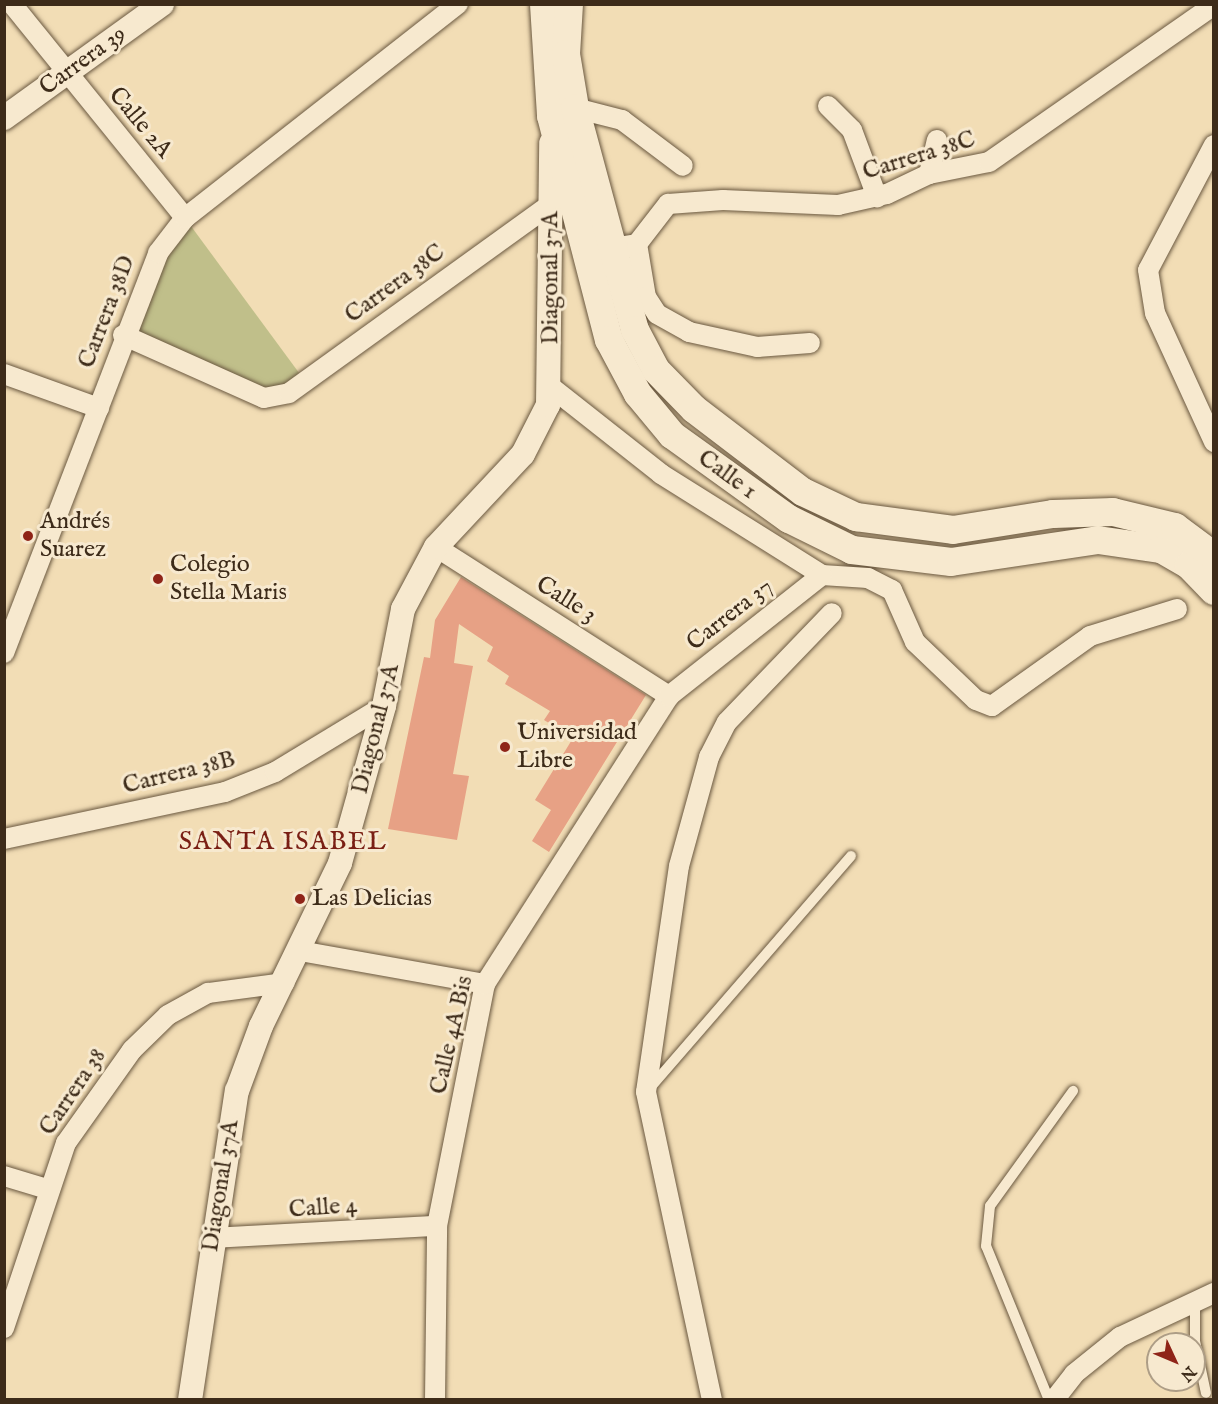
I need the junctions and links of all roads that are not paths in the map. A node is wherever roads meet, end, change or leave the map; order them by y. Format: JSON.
{"nodes":[{"id":1,"x":12,"y":4,"type":"edge"},
{"id":2,"x":162,"y":4,"type":"edge"},
{"id":3,"x":458,"y":4,"type":"edge"},
{"id":4,"x":544,"y":4,"type":"edge"},
{"id":5,"x":569,"y":4,"type":"edge"},
{"id":6,"x":1214,"y":5,"type":"edge"},
{"id":7,"x":1185,"y":11,"type":"edge"},
{"id":8,"x":66,"y":74,"type":"junction"},
{"id":9,"x":828,"y":106,"type":"dead end"},
{"id":10,"x":563,"y":112,"type":"junction"},
{"id":11,"x":4,"y":118,"type":"edge"},
{"id":12,"x":937,"y":140,"type":"dead end"},
{"id":13,"x":1214,"y":145,"type":"edge"},
{"id":14,"x":683,"y":166,"type":"dead end"},
{"id":15,"x":929,"y":174,"type":"junction"},
{"id":16,"x":877,"y":197,"type":"junction"},
{"id":17,"x":552,"y":203,"type":"junction"},
{"id":18,"x":185,"y":218,"type":"junction"},
{"id":19,"x":625,"y":246,"type":"junction"},
{"id":20,"x":123,"y":335,"type":"junction"},
{"id":21,"x":810,"y":343,"type":"dead end"},
{"id":22,"x":4,"y":374,"type":"edge"},
{"id":23,"x":551,"y":387,"type":"junction"},
{"id":24,"x":99,"y":408,"type":"junction"},
{"id":25,"x":1214,"y":442,"type":"edge"},
{"id":26,"x":436,"y":547,"type":"junction"},
{"id":27,"x":1214,"y":556,"type":"edge"},
{"id":28,"x":822,"y":575,"type":"junction"},
{"id":29,"x":1214,"y":591,"type":"edge"},
{"id":30,"x":1177,"y":609,"type":"dead end"},
{"id":31,"x":832,"y":614,"type":"dead end"},
{"id":32,"x":4,"y":653,"type":"edge"},
{"id":33,"x":669,"y":696,"type":"junction"},
{"id":34,"x":384,"y":706,"type":"junction"},
{"id":35,"x":4,"y":839,"type":"edge"},
{"id":36,"x":851,"y":856,"type":"dead end"},
{"id":37,"x":300,"y":951,"type":"junction"},
{"id":38,"x":284,"y":983,"type":"junction"},
{"id":39,"x":485,"y":984,"type":"junction"},
{"id":40,"x":1073,"y":1091,"type":"dead end"},
{"id":41,"x":646,"y":1092,"type":"junction"},
{"id":42,"x":4,"y":1176,"type":"edge"},
{"id":43,"x":47,"y":1189,"type":"junction"},
{"id":44,"x":437,"y":1226,"type":"junction"},
{"id":45,"x":212,"y":1238,"type":"junction"},
{"id":46,"x":1213,"y":1293,"type":"edge"},
{"id":47,"x":1195,"y":1301,"type":"junction"},
{"id":48,"x":4,"y":1328,"type":"edge"},
{"id":49,"x":1206,"y":1393,"type":"dead end"},
{"id":50,"x":190,"y":1400,"type":"edge"},
{"id":51,"x":435,"y":1400,"type":"edge"},
{"id":52,"x":712,"y":1400,"type":"edge"},
{"id":53,"x":1052,"y":1400,"type":"edge"}],
"edges":[{"from":1,"to":8,"type":"street","name":"Calle 2A"},
{"from":2,"to":8,"type":"street","name":"Carrera 39"},
{"from":3,"to":18,"type":"street","name":"Carrera 38D"},
{"from":4,"to":10,"type":"main road","name":"Calle 1"},
{"from":5,"to":10,"type":"main road","name":"Calle 1"},
{"from":6,"to":7,"type":"street","name":"Carrera 38C"},
{"from":7,"to":15,"type":"street","name":"Carrera 38C"},
{"from":8,"to":11,"type":"street","name":"Carrera 39"},
{"from":8,"to":18,"type":"street","name":"Calle 2A"},
{"from":9,"to":16,"type":"street"},
{"from":10,"to":14,"type":"street"},
{"from":10,"to":17,"type":"street","name":"Diagonal 37A"},
{"from":10,"to":19,"type":"main road","name":"Calle 1"},
{"from":10,"to":29,"type":"main road","name":"Calle 1"},
{"from":12,"to":15,"type":"street"},
{"from":13,"to":25,"type":"street"},
{"from":15,"to":16,"type":"street","name":"Carrera 38C"},
{"from":16,"to":19,"type":"street","name":"Carrera 38C"},
{"from":17,"to":20,"type":"street","name":"Carrera 38C"},
{"from":17,"to":23,"type":"street","name":"Diagonal 37A"},
{"from":18,"to":20,"type":"street","name":"Carrera 38D"},
{"from":19,"to":21,"type":"street"},
{"from":19,"to":27,"type":"main road","name":"Calle 1"},
{"from":20,"to":24,"type":"street","name":"Carrera 38D"},
{"from":22,"to":24,"type":"street"},
{"from":23,"to":26,"type":"street","name":"Diagonal 37A"},
{"from":23,"to":28,"type":"street"},
{"from":24,"to":32,"type":"street","name":"Carrera 38D"},
{"from":26,"to":33,"type":"street","name":"Calle 3"},
{"from":26,"to":34,"type":"street","name":"Diagonal 37A"},
{"from":28,"to":30,"type":"street"},
{"from":28,"to":33,"type":"street","name":"Carrera 37"},
{"from":31,"to":41,"type":"street"},
{"from":33,"to":39,"type":"street","name":"Calle 4A Bis"},
{"from":34,"to":35,"type":"street","name":"Carrera 38B"},
{"from":34,"to":37,"type":"street","name":"Diagonal 37A"},
{"from":36,"to":41,"type":"lane"},
{"from":37,"to":38,"type":"street","name":"Diagonal 37A"},
{"from":37,"to":39,"type":"street"},
{"from":38,"to":43,"type":"street","name":"Carrera 38"},
{"from":38,"to":45,"type":"street","name":"Diagonal 37A"},
{"from":39,"to":44,"type":"street","name":"Calle 4A Bis"},
{"from":40,"to":53,"type":"lane"},
{"from":41,"to":52,"type":"street"},
{"from":42,"to":43,"type":"street"},
{"from":43,"to":48,"type":"street","name":"Carrera 38"},
{"from":44,"to":45,"type":"street","name":"Calle 4"},
{"from":44,"to":51,"type":"street","name":"Calle 4A Bis"},
{"from":45,"to":50,"type":"street","name":"Diagonal 37A"},
{"from":46,"to":47,"type":"street"},
{"from":47,"to":49,"type":"lane"},
{"from":47,"to":53,"type":"street"}]}
